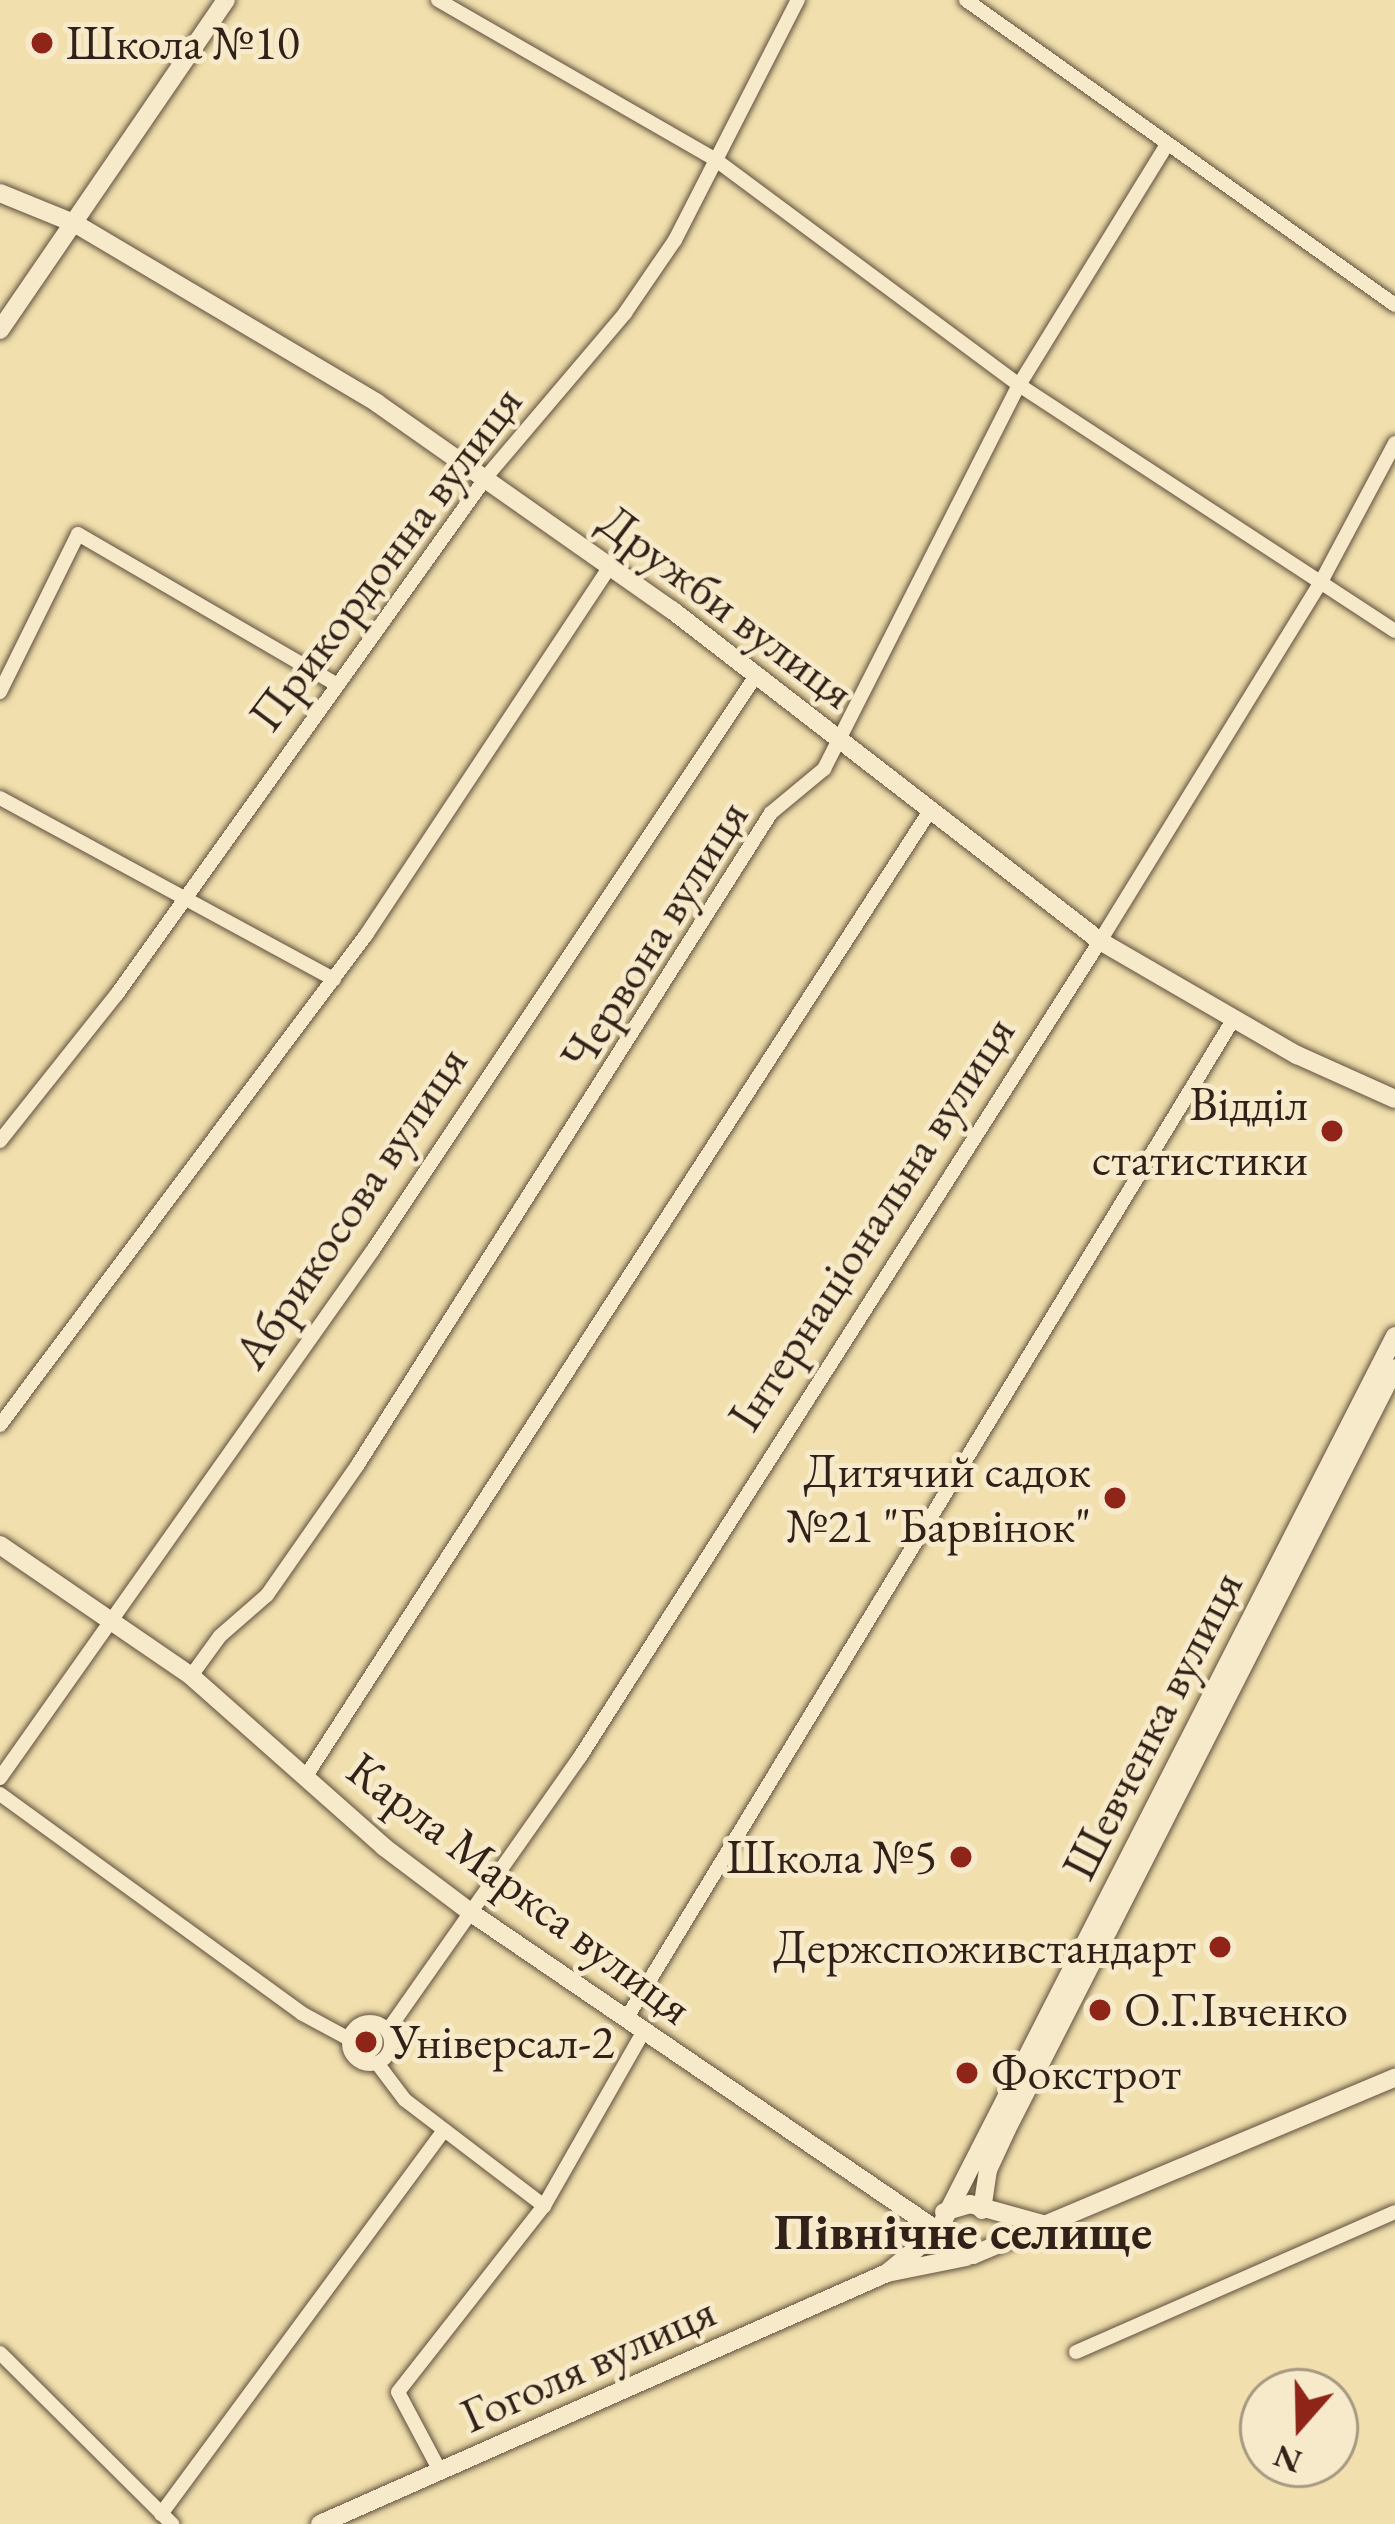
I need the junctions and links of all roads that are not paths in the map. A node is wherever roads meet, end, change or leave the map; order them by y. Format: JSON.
{"nodes":[{"id":1,"x":226,"y":0,"type":"edge"},
{"id":2,"x":438,"y":0,"type":"edge"},
{"id":3,"x":798,"y":0,"type":"edge"},
{"id":4,"x":966,"y":0,"type":"edge"},
{"id":5,"x":1167,"y":144,"type":"junction"},
{"id":6,"x":716,"y":160,"type":"junction"},
{"id":7,"x":0,"y":193,"type":"edge"},
{"id":8,"x":76,"y":224,"type":"junction"},
{"id":9,"x":1395,"y":305,"type":"edge"},
{"id":10,"x":0,"y":330,"type":"edge"},
{"id":11,"x":1018,"y":385,"type":"junction"},
{"id":12,"x":1395,"y":443,"type":"edge"},
{"id":13,"x":487,"y":476,"type":"junction"},
{"id":14,"x":610,"y":566,"type":"junction"},
{"id":15,"x":1323,"y":578,"type":"junction"},
{"id":16,"x":1395,"y":631,"type":"edge"},
{"id":17,"x":757,"y":674,"type":"junction"},
{"id":18,"x":336,"y":684,"type":"junction"},
{"id":19,"x":0,"y":692,"type":"edge"},
{"id":20,"x":842,"y":740,"type":"junction"},
{"id":21,"x":0,"y":798,"type":"edge"},
{"id":22,"x":931,"y":809,"type":"junction"},
{"id":23,"x":186,"y":893,"type":"junction"},
{"id":24,"x":1100,"y":941,"type":"junction"},
{"id":25,"x":334,"y":979,"type":"junction"},
{"id":26,"x":1233,"y":1020,"type":"junction"},
{"id":27,"x":1395,"y":1099,"type":"edge"},
{"id":28,"x":0,"y":1142,"type":"edge"},
{"id":29,"x":1395,"y":1336,"type":"edge"},
{"id":30,"x":1395,"y":1367,"type":"edge"},
{"id":31,"x":0,"y":1425,"type":"edge"},
{"id":32,"x":0,"y":1545,"type":"edge"},
{"id":33,"x":1294,"y":1552,"type":"junction"},
{"id":34,"x":115,"y":1619,"type":"junction"},
{"id":35,"x":191,"y":1676,"type":"junction"},
{"id":36,"x":306,"y":1776,"type":"junction"},
{"id":37,"x":0,"y":1778,"type":"edge"},
{"id":38,"x":0,"y":1794,"type":"edge"},
{"id":39,"x":1144,"y":1844,"type":"junction"},
{"id":40,"x":473,"y":1914,"type":"junction"},
{"id":41,"x":626,"y":2019,"type":"junction"},
{"id":42,"x":388,"y":2030,"type":"junction"},
{"id":43,"x":644,"y":2031,"type":"junction"},
{"id":44,"x":349,"y":2039,"type":"junction"},
{"id":45,"x":376,"y":2063,"type":"junction"},
{"id":46,"x":1395,"y":2078,"type":"edge"},
{"id":47,"x":444,"y":2130,"type":"junction"},
{"id":48,"x":544,"y":2206,"type":"junction"},
{"id":49,"x":982,"y":2210,"type":"junction"},
{"id":50,"x":1395,"y":2212,"type":"edge"},
{"id":51,"x":941,"y":2222,"type":"junction"},
{"id":52,"x":1044,"y":2225,"type":"junction"},
{"id":53,"x":975,"y":2253,"type":"junction"},
{"id":54,"x":887,"y":2273,"type":"junction"},
{"id":55,"x":1076,"y":2352,"type":"dead end"},
{"id":56,"x":0,"y":2353,"type":"edge"},
{"id":57,"x":440,"y":2471,"type":"junction"},
{"id":58,"x":167,"y":2519,"type":"edge"},
{"id":59,"x":320,"y":2524,"type":"edge"}],
"edges":[{"from":1,"to":8,"type":"street"},
{"from":2,"to":6,"type":"street"},
{"from":3,"to":6,"type":"street","name":"Прикордонна вулиця"},
{"from":4,"to":5,"type":"street"},
{"from":5,"to":9,"type":"street"},
{"from":5,"to":11,"type":"street","name":"Червона вулиця"},
{"from":6,"to":11,"type":"street"},
{"from":6,"to":13,"type":"street","name":"Прикордонна вулиця"},
{"from":7,"to":8,"type":"street","name":"Дружби вулиця"},
{"from":8,"to":10,"type":"street"},
{"from":8,"to":13,"type":"street","name":"Дружби вулиця"},
{"from":11,"to":15,"type":"street"},
{"from":11,"to":20,"type":"street","name":"Червона вулиця"},
{"from":12,"to":15,"type":"street","name":"Інтернаціональна вулиця"},
{"from":13,"to":14,"type":"street","name":"Дружби вулиця"},
{"from":13,"to":18,"type":"street","name":"Прикордонна вулиця"},
{"from":14,"to":17,"type":"street","name":"Дружби вулиця"},
{"from":14,"to":25,"type":"street"},
{"from":15,"to":16,"type":"street"},
{"from":15,"to":24,"type":"street","name":"Інтернаціональна вулиця"},
{"from":17,"to":20,"type":"street","name":"Дружби вулиця"},
{"from":17,"to":34,"type":"street","name":"Абрикосова вулиця"},
{"from":18,"to":19,"type":"street"},
{"from":18,"to":23,"type":"street","name":"Прикордонна вулиця"},
{"from":20,"to":22,"type":"street","name":"Дружби вулиця"},
{"from":20,"to":35,"type":"street","name":"Червона вулиця"},
{"from":21,"to":23,"type":"street"},
{"from":22,"to":24,"type":"street","name":"Дружби вулиця"},
{"from":22,"to":36,"type":"street"},
{"from":23,"to":25,"type":"street"},
{"from":23,"to":28,"type":"street","name":"Прикордонна вулиця"},
{"from":24,"to":26,"type":"street","name":"Дружби вулиця"},
{"from":24,"to":40,"type":"street","name":"Інтернаціональна вулиця"},
{"from":25,"to":31,"type":"street"},
{"from":26,"to":27,"type":"street","name":"Дружби вулиця"},
{"from":26,"to":41,"type":"street"},
{"from":29,"to":33,"type":"street","name":"Шевченка вулиця"},
{"from":30,"to":33,"type":"street","name":"Шевченка вулиця"},
{"from":32,"to":34,"type":"street","name":"Карла Маркса вулиця"},
{"from":33,"to":39,"type":"street","name":"Шевченка вулиця"},
{"from":34,"to":35,"type":"street","name":"Карла Маркса вулиця"},
{"from":34,"to":37,"type":"street","name":"Абрикосова вулиця"},
{"from":35,"to":36,"type":"street","name":"Карла Маркса вулиця"},
{"from":36,"to":40,"type":"street","name":"Карла Маркса вулиця"},
{"from":38,"to":44,"type":"street"},
{"from":39,"to":49,"type":"street","name":"Шевченка вулиця"},
{"from":39,"to":51,"type":"street","name":"Шевченка вулиця"},
{"from":40,"to":41,"type":"street","name":"Карла Маркса вулиця"},
{"from":40,"to":42,"type":"street","name":"Інтернаціональна вулиця"},
{"from":41,"to":43,"type":"street","name":"Карла Маркса вулиця"},
{"from":42,"to":44,"type":"street"},
{"from":42,"to":45,"type":"street"},
{"from":43,"to":48,"type":"street"},
{"from":43,"to":51,"type":"street","name":"Карла Маркса вулиця"},
{"from":44,"to":45,"type":"street"},
{"from":45,"to":47,"type":"street"},
{"from":46,"to":52,"type":"street","name":"Гоголя вулиця"},
{"from":47,"to":48,"type":"street"},
{"from":47,"to":58,"type":"street"},
{"from":48,"to":57,"type":"street"},
{"from":49,"to":51,"type":"street"},
{"from":49,"to":52,"type":"street"},
{"from":49,"to":53,"type":"street"},
{"from":50,"to":55,"type":"street"},
{"from":51,"to":53,"type":"street"},
{"from":51,"to":54,"type":"street","name":"Гоголя вулиця"},
{"from":52,"to":53,"type":"street","name":"Гоголя вулиця"},
{"from":53,"to":54,"type":"street","name":"Гоголя вулиця"},
{"from":54,"to":57,"type":"street","name":"Гоголя вулиця"},
{"from":56,"to":58,"type":"street"},
{"from":57,"to":59,"type":"street","name":"Гоголя вулиця"}]}
